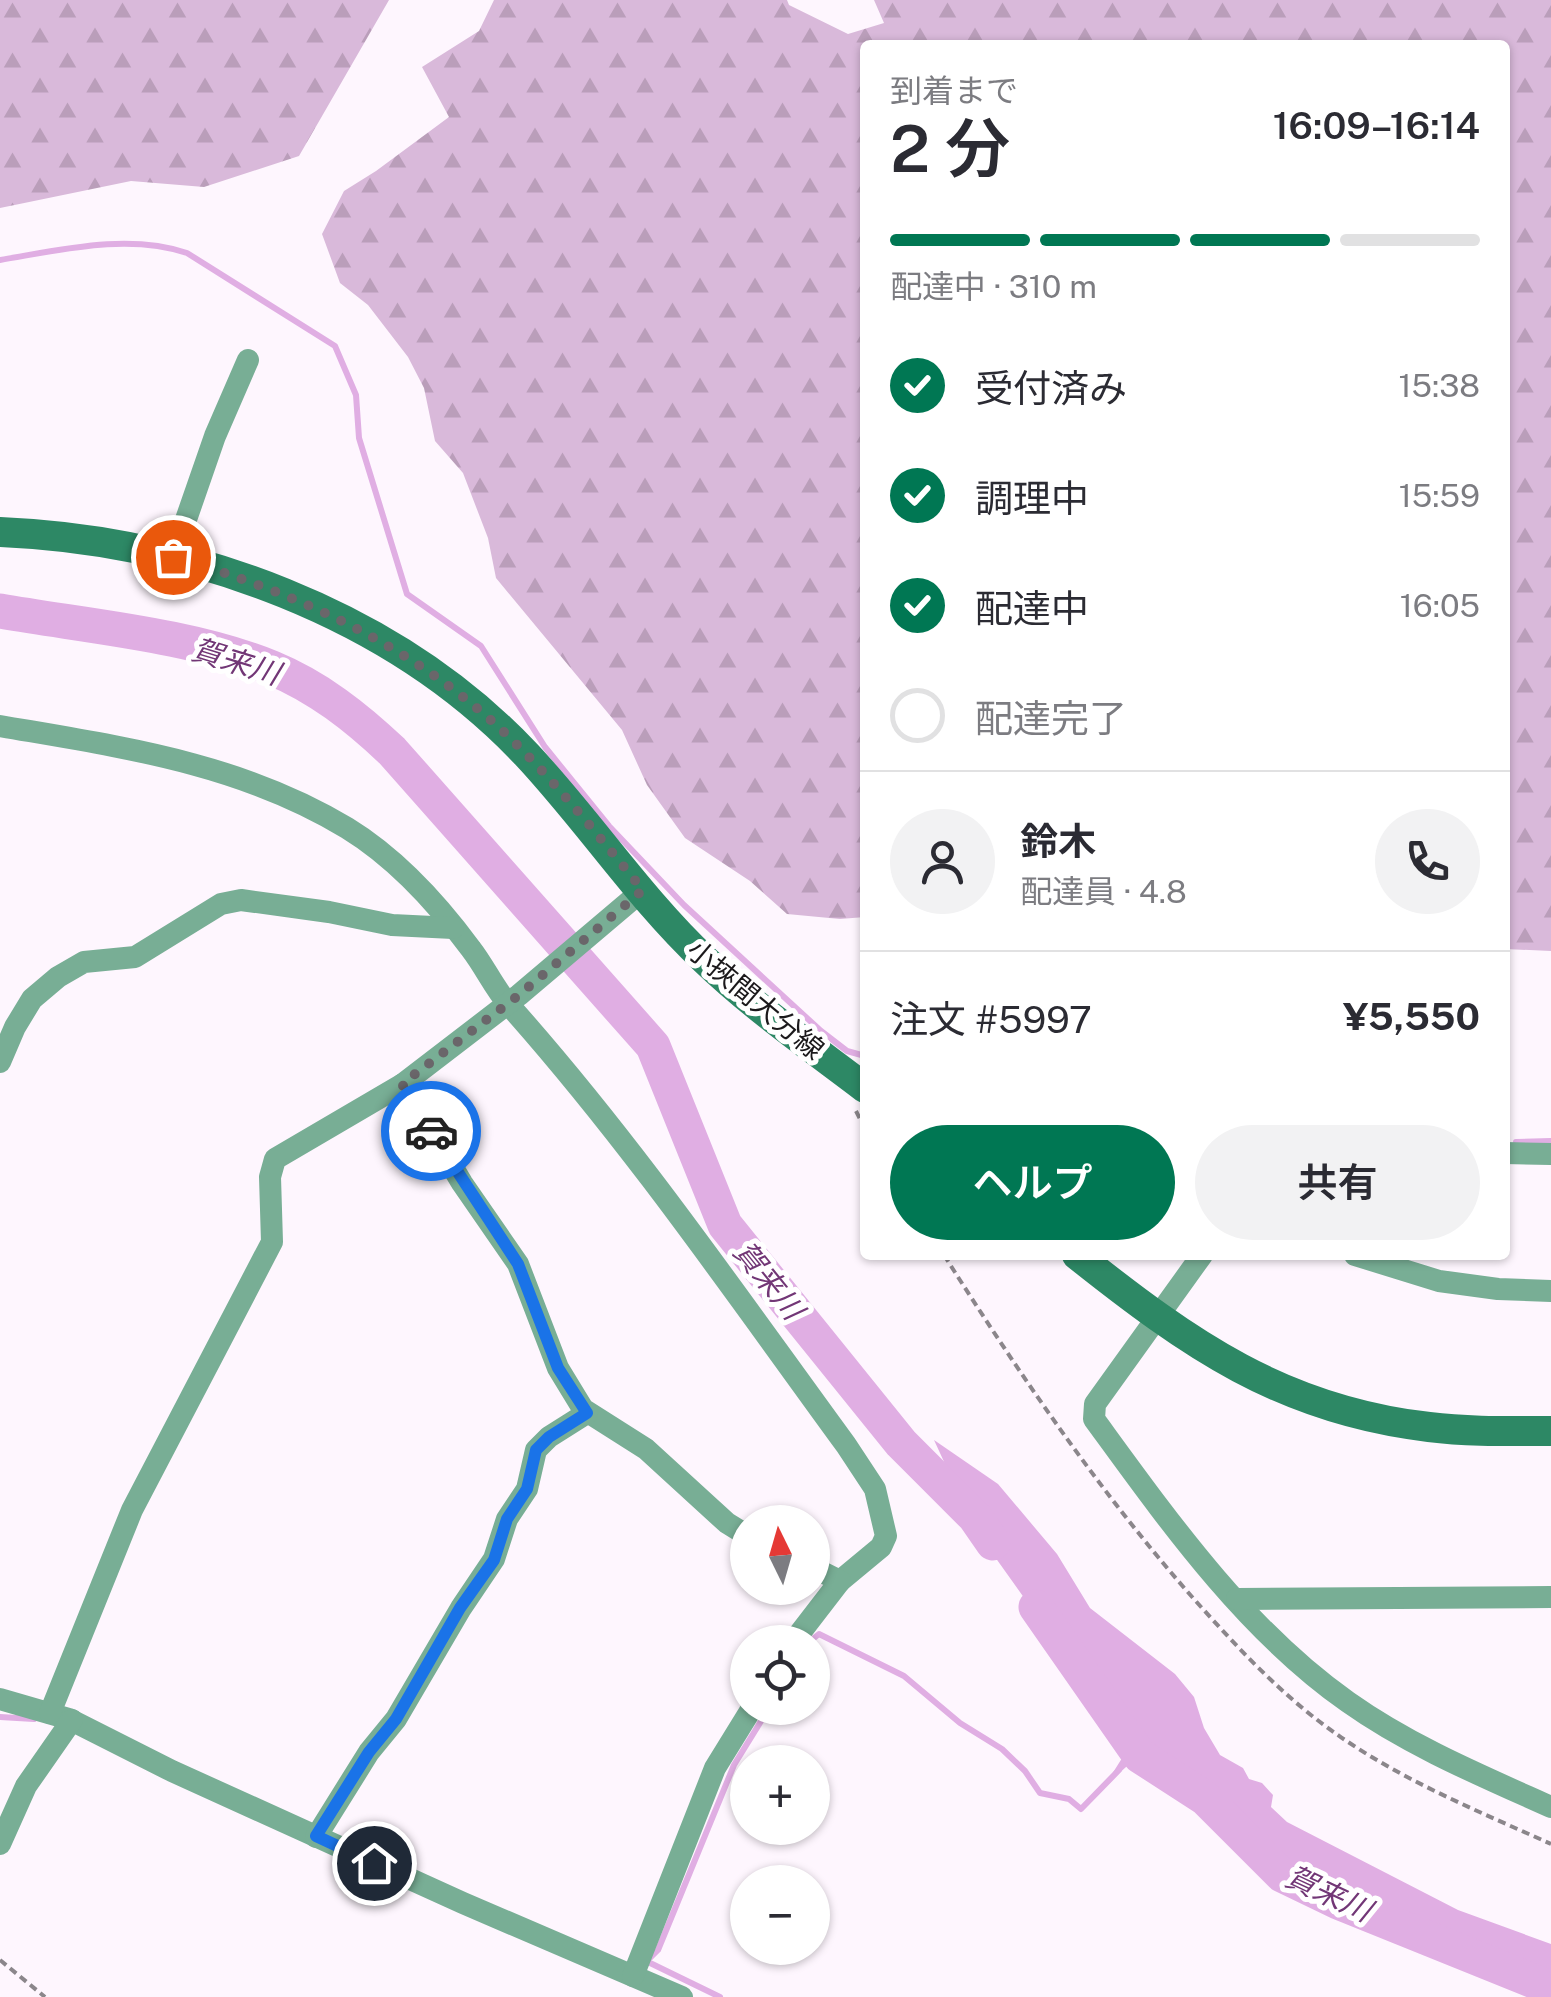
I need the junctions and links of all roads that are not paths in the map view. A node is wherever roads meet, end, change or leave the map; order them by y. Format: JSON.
{"nodes":[{"id":1,"x":248,"y":360,"type":"dead end"},
{"id":2,"x":0,"y":532,"type":"edge"},
{"id":3,"x":173,"y":557,"type":"junction"},
{"id":4,"x":0,"y":726,"type":"edge"},
{"id":5,"x":634,"y":898,"type":"junction"},
{"id":6,"x":453,"y":928,"type":"junction"},
{"id":7,"x":513,"y":999,"type":"junction"},
{"id":8,"x":0,"y":1062,"type":"edge"},
{"id":9,"x":402,"y":1084,"type":"junction"},
{"id":10,"x":860,"y":1084,"type":"edge"},
{"id":11,"x":1510,"y":1153,"type":"edge"},
{"id":12,"x":1551,"y":1154,"type":"edge"},
{"id":13,"x":1083,"y":1260,"type":"edge"},
{"id":14,"x":1198,"y":1260,"type":"edge"},
{"id":15,"x":1370,"y":1260,"type":"edge"},
{"id":16,"x":1551,"y":1291,"type":"edge"},
{"id":17,"x":1157,"y":1317,"type":"junction"},
{"id":18,"x":587,"y":1413,"type":"junction"},
{"id":19,"x":1551,"y":1431,"type":"edge"},
{"id":20,"x":730,"y":1525,"type":"edge"},
{"id":21,"x":830,"y":1576,"type":"edge"},
{"id":22,"x":840,"y":1582,"type":"junction"},
{"id":23,"x":1551,"y":1597,"type":"edge"},
{"id":24,"x":1237,"y":1599,"type":"junction"},
{"id":25,"x":806,"y":1625,"type":"edge"},
{"id":26,"x":0,"y":1699,"type":"edge"},
{"id":27,"x":61,"y":1716,"type":"junction"},
{"id":28,"x":741,"y":1725,"type":"edge"},
{"id":29,"x":1551,"y":1807,"type":"edge"},
{"id":30,"x":316,"y":1836,"type":"junction"},
{"id":31,"x":0,"y":1844,"type":"edge"},
{"id":32,"x":633,"y":1976,"type":"junction"},
{"id":33,"x":682,"y":1997,"type":"edge"}],
"edges":[{"from":1,"to":3,"type":"street"},
{"from":2,"to":3,"type":"main road","name":"小挾間大分線"},
{"from":3,"to":5,"type":"main road","name":"小挾間大分線"},
{"from":4,"to":6,"type":"street"},
{"from":5,"to":7,"type":"street"},
{"from":5,"to":10,"type":"main road","name":"小挾間大分線"},
{"from":6,"to":7,"type":"street"},
{"from":6,"to":8,"type":"street"},
{"from":7,"to":9,"type":"street"},
{"from":7,"to":22,"type":"street"},
{"from":9,"to":18,"type":"street"},
{"from":9,"to":27,"type":"street"},
{"from":11,"to":12,"type":"street"},
{"from":13,"to":17,"type":"main road"},
{"from":14,"to":17,"type":"street"},
{"from":15,"to":16,"type":"street"},
{"from":17,"to":19,"type":"main road"},
{"from":17,"to":24,"type":"street"},
{"from":18,"to":20,"type":"street"},
{"from":18,"to":30,"type":"street"},
{"from":21,"to":22,"type":"street"},
{"from":22,"to":25,"type":"street"},
{"from":23,"to":24,"type":"street"},
{"from":24,"to":29,"type":"street"},
{"from":26,"to":27,"type":"street"},
{"from":27,"to":30,"type":"street"},
{"from":27,"to":31,"type":"street"},
{"from":28,"to":32,"type":"street"},
{"from":30,"to":32,"type":"street"},
{"from":32,"to":33,"type":"street"}]}
